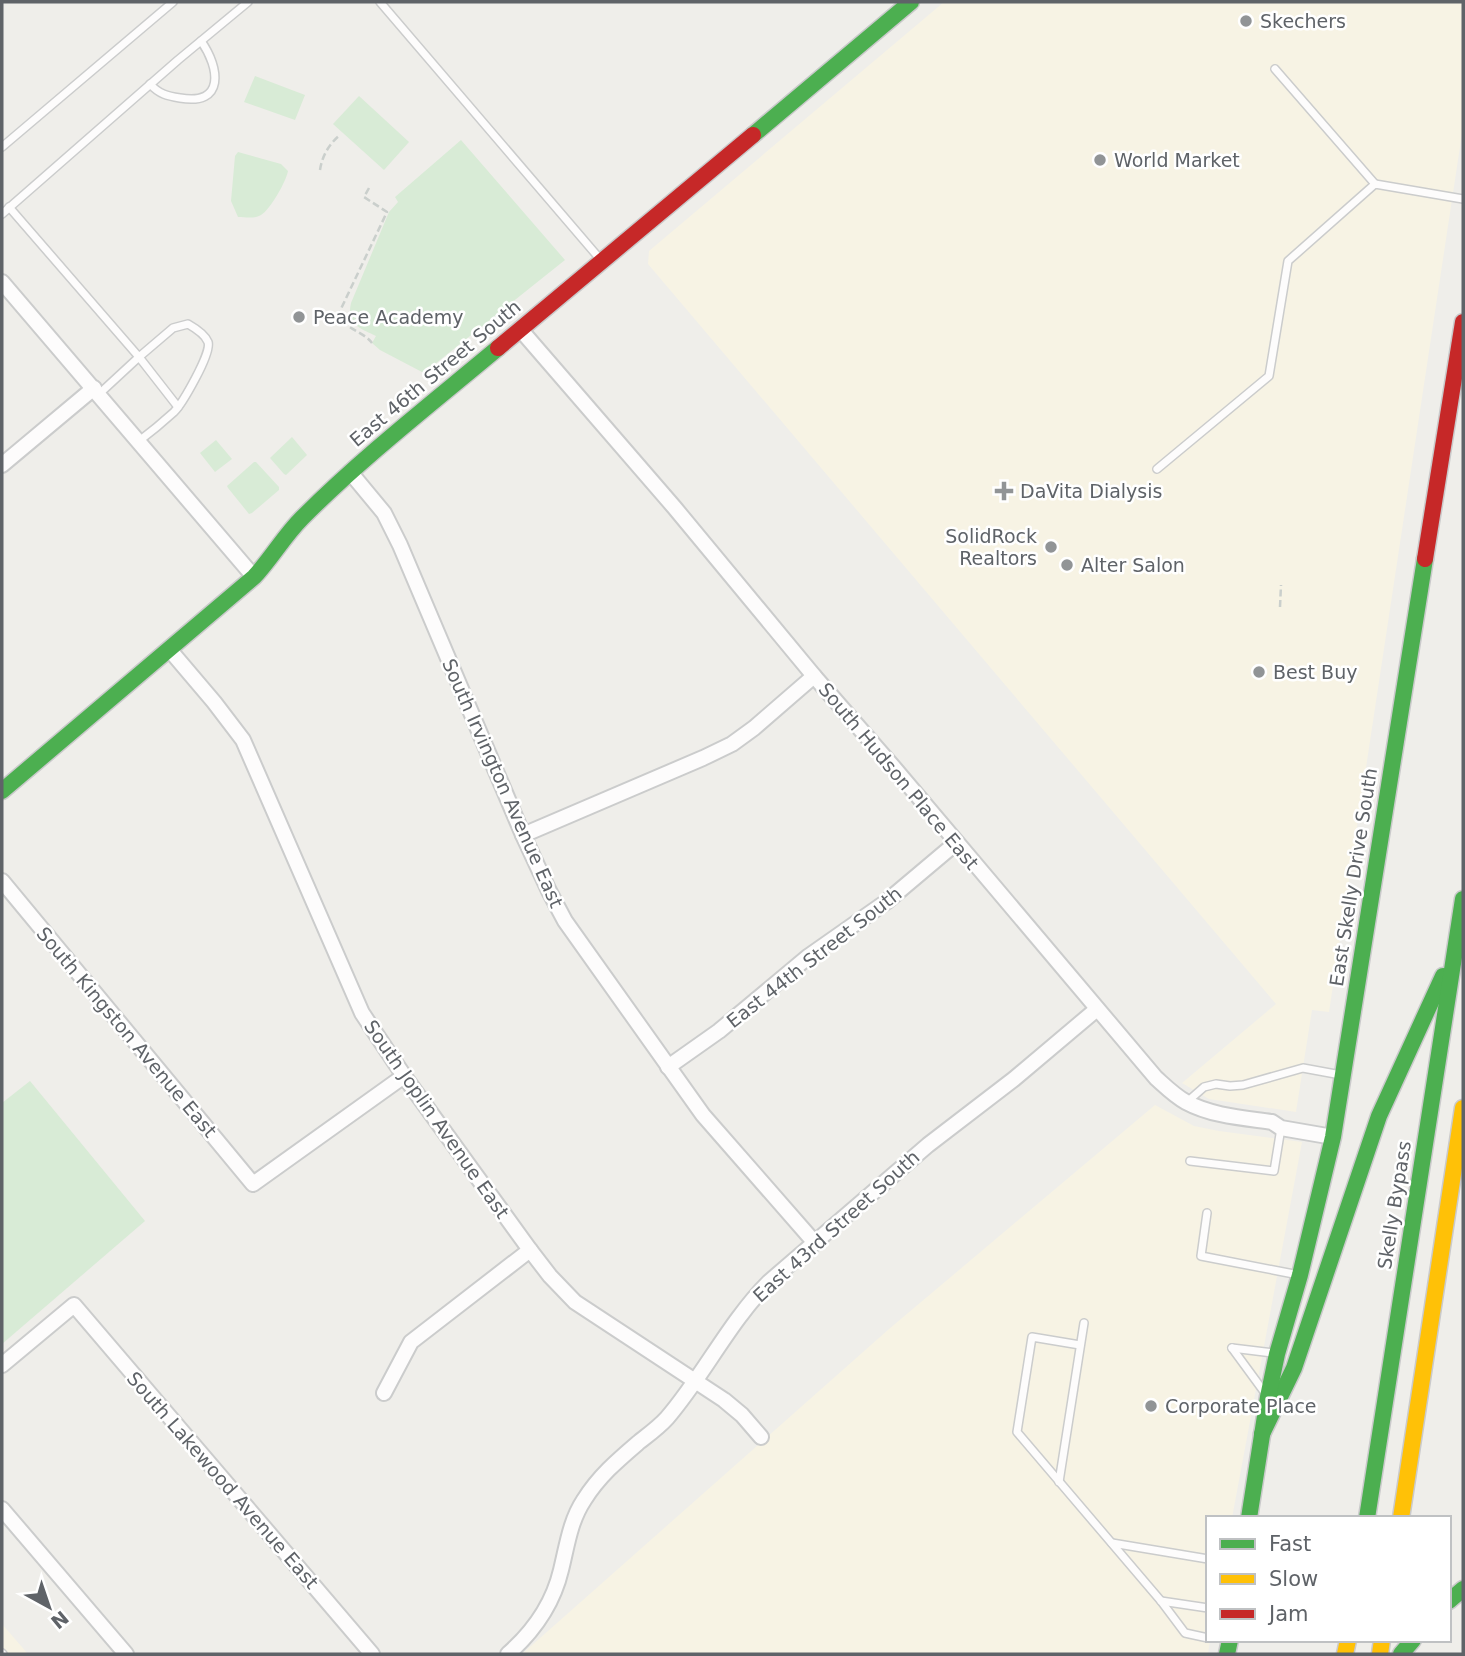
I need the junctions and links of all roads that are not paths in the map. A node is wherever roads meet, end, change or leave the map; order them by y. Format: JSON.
{"nodes":[{"id":1,"x":173,"y":2,"type":"edge"},
{"id":2,"x":248,"y":2,"type":"edge"},
{"id":3,"x":380,"y":2,"type":"edge"},
{"id":4,"x":911,"y":2,"type":"edge"},
{"id":5,"x":201,"y":41,"type":"junction"},
{"id":6,"x":1275,"y":69,"type":"dead end"},
{"id":7,"x":150,"y":84,"type":"junction"},
{"id":8,"x":2,"y":148,"type":"edge"},
{"id":9,"x":1375,"y":184,"type":"junction"},
{"id":10,"x":1463,"y":198,"type":"edge"},
{"id":11,"x":9,"y":207,"type":"junction"},
{"id":12,"x":2,"y":214,"type":"edge"},
{"id":13,"x":601,"y":260,"type":"junction"},
{"id":14,"x":2,"y":282,"type":"edge"},
{"id":15,"x":1463,"y":322,"type":"edge"},
{"id":16,"x":520,"y":330,"type":"junction"},
{"id":17,"x":139,"y":357,"type":"junction"},
{"id":18,"x":96,"y":391,"type":"junction"},
{"id":19,"x":178,"y":407,"type":"junction"},
{"id":20,"x":139,"y":441,"type":"junction"},
{"id":21,"x":2,"y":465,"type":"edge"},
{"id":22,"x":1157,"y":469,"type":"dead end"},
{"id":23,"x":351,"y":472,"type":"junction"},
{"id":24,"x":254,"y":577,"type":"junction"},
{"id":25,"x":169,"y":649,"type":"junction"},
{"id":26,"x":814,"y":676,"type":"junction"},
{"id":27,"x":2,"y":791,"type":"edge"},
{"id":28,"x":523,"y":835,"type":"junction"},
{"id":29,"x":956,"y":843,"type":"junction"},
{"id":30,"x":2,"y":881,"type":"edge"},
{"id":31,"x":1463,"y":899,"type":"edge"},
{"id":32,"x":1456,"y":946,"type":"junction"},
{"id":33,"x":1097,"y":1009,"type":"junction"},
{"id":34,"x":668,"y":1067,"type":"junction"},
{"id":35,"x":1343,"y":1075,"type":"junction"},
{"id":36,"x":404,"y":1076,"type":"junction"},
{"id":37,"x":1186,"y":1102,"type":"junction"},
{"id":38,"x":1463,"y":1108,"type":"edge"},
{"id":39,"x":1281,"y":1128,"type":"junction"},
{"id":40,"x":1333,"y":1137,"type":"junction"},
{"id":41,"x":1190,"y":1161,"type":"dead end"},
{"id":42,"x":1207,"y":1213,"type":"dead end"},
{"id":43,"x":815,"y":1243,"type":"junction"},
{"id":44,"x":530,"y":1251,"type":"junction"},
{"id":45,"x":1300,"y":1275,"type":"junction"},
{"id":46,"x":1084,"y":1323,"type":"dead end"},
{"id":47,"x":1080,"y":1345,"type":"junction"},
{"id":48,"x":1277,"y":1354,"type":"junction"},
{"id":49,"x":2,"y":1365,"type":"edge"},
{"id":50,"x":694,"y":1381,"type":"junction"},
{"id":51,"x":384,"y":1393,"type":"dead end"},
{"id":52,"x":1268,"y":1397,"type":"junction"},
{"id":53,"x":1262,"y":1434,"type":"junction"},
{"id":54,"x":761,"y":1437,"type":"dead end"},
{"id":55,"x":1059,"y":1482,"type":"junction"},
{"id":56,"x":2,"y":1509,"type":"edge"},
{"id":57,"x":1249,"y":1516,"type":"edge"},
{"id":58,"x":1367,"y":1516,"type":"edge"},
{"id":59,"x":1401,"y":1516,"type":"edge"},
{"id":60,"x":1111,"y":1542,"type":"junction"},
{"id":61,"x":1206,"y":1559,"type":"edge"},
{"id":62,"x":1161,"y":1601,"type":"junction"},
{"id":63,"x":1206,"y":1608,"type":"edge"},
{"id":64,"x":1206,"y":1638,"type":"edge"},
{"id":65,"x":126,"y":1654,"type":"edge"},
{"id":66,"x":372,"y":1654,"type":"edge"},
{"id":67,"x":508,"y":1654,"type":"edge"}],
"edges":[{"from":1,"to":8,"type":"lane"},
{"from":2,"to":5,"type":"lane"},
{"from":3,"to":13,"type":"lane"},
{"from":4,"to":13,"type":"main road","name":"East 46th Street South"},
{"from":5,"to":7,"type":"lane"},
{"from":5,"to":7,"type":"lane"},
{"from":6,"to":9,"type":"lane"},
{"from":7,"to":11,"type":"lane"},
{"from":9,"to":10,"type":"lane"},
{"from":9,"to":22,"type":"lane"},
{"from":11,"to":12,"type":"lane"},
{"from":11,"to":17,"type":"lane"},
{"from":13,"to":16,"type":"main road","name":"East 46th Street South"},
{"from":14,"to":18,"type":"street"},
{"from":15,"to":35,"type":"main road","name":"East Skelly Drive South"},
{"from":16,"to":23,"type":"main road","name":"East 46th Street South"},
{"from":16,"to":26,"type":"street","name":"South Hudson Place East"},
{"from":17,"to":18,"type":"lane"},
{"from":17,"to":19,"type":"lane"},
{"from":17,"to":19,"type":"lane"},
{"from":18,"to":20,"type":"street"},
{"from":18,"to":21,"type":"street"},
{"from":19,"to":20,"type":"lane"},
{"from":20,"to":24,"type":"street"},
{"from":23,"to":24,"type":"main road","name":"East 46th Street South"},
{"from":23,"to":28,"type":"street","name":"South Irvington Avenue East"},
{"from":24,"to":25,"type":"main road","name":"East 46th Street South"},
{"from":25,"to":27,"type":"main road","name":"East 46th Street South"},
{"from":25,"to":36,"type":"street","name":"South Joplin Avenue East"},
{"from":26,"to":28,"type":"street"},
{"from":26,"to":29,"type":"street","name":"South Hudson Place East"},
{"from":28,"to":34,"type":"street","name":"South Irvington Avenue East"},
{"from":29,"to":33,"type":"street","name":"South Hudson Place East"},
{"from":29,"to":34,"type":"street","name":"East 44th Street South"},
{"from":30,"to":36,"type":"street","name":"South Kingston Avenue East"},
{"from":31,"to":32,"type":"main road","name":"Skelly Bypass"},
{"from":32,"to":53,"type":"main road"},
{"from":32,"to":58,"type":"main road","name":"Skelly Bypass"},
{"from":33,"to":37,"type":"street","name":"South Hudson Place East"},
{"from":33,"to":43,"type":"street","name":"East 43rd Street South"},
{"from":34,"to":43,"type":"street","name":"South Irvington Avenue East"},
{"from":35,"to":37,"type":"lane"},
{"from":35,"to":40,"type":"main road","name":"East Skelly Drive South"},
{"from":36,"to":44,"type":"street","name":"South Joplin Avenue East"},
{"from":37,"to":39,"type":"street","name":"South Hudson Place East"},
{"from":38,"to":59,"type":"main road"},
{"from":39,"to":40,"type":"street","name":"South Hudson Place East"},
{"from":39,"to":41,"type":"lane"},
{"from":40,"to":45,"type":"main road","name":"East Skelly Drive South"},
{"from":42,"to":45,"type":"lane"},
{"from":43,"to":50,"type":"street","name":"East 43rd Street South"},
{"from":44,"to":50,"type":"street","name":"South Joplin Avenue East"},
{"from":44,"to":51,"type":"street"},
{"from":45,"to":48,"type":"main road","name":"East Skelly Drive South"},
{"from":46,"to":47,"type":"lane"},
{"from":47,"to":55,"type":"lane"},
{"from":47,"to":55,"type":"lane"},
{"from":48,"to":52,"type":"main road","name":"East Skelly Drive South"},
{"from":48,"to":52,"type":"lane"},
{"from":49,"to":66,"type":"street","name":"South Lakewood Avenue East"},
{"from":50,"to":54,"type":"street","name":"South Joplin Avenue East"},
{"from":50,"to":67,"type":"street","name":"East 43rd Street South"},
{"from":52,"to":53,"type":"main road","name":"East Skelly Drive South"},
{"from":53,"to":57,"type":"main road","name":"East Skelly Drive South"},
{"from":55,"to":60,"type":"lane"},
{"from":56,"to":65,"type":"street"},
{"from":60,"to":61,"type":"lane"},
{"from":60,"to":62,"type":"lane"},
{"from":62,"to":63,"type":"lane"},
{"from":62,"to":64,"type":"lane"}]}
